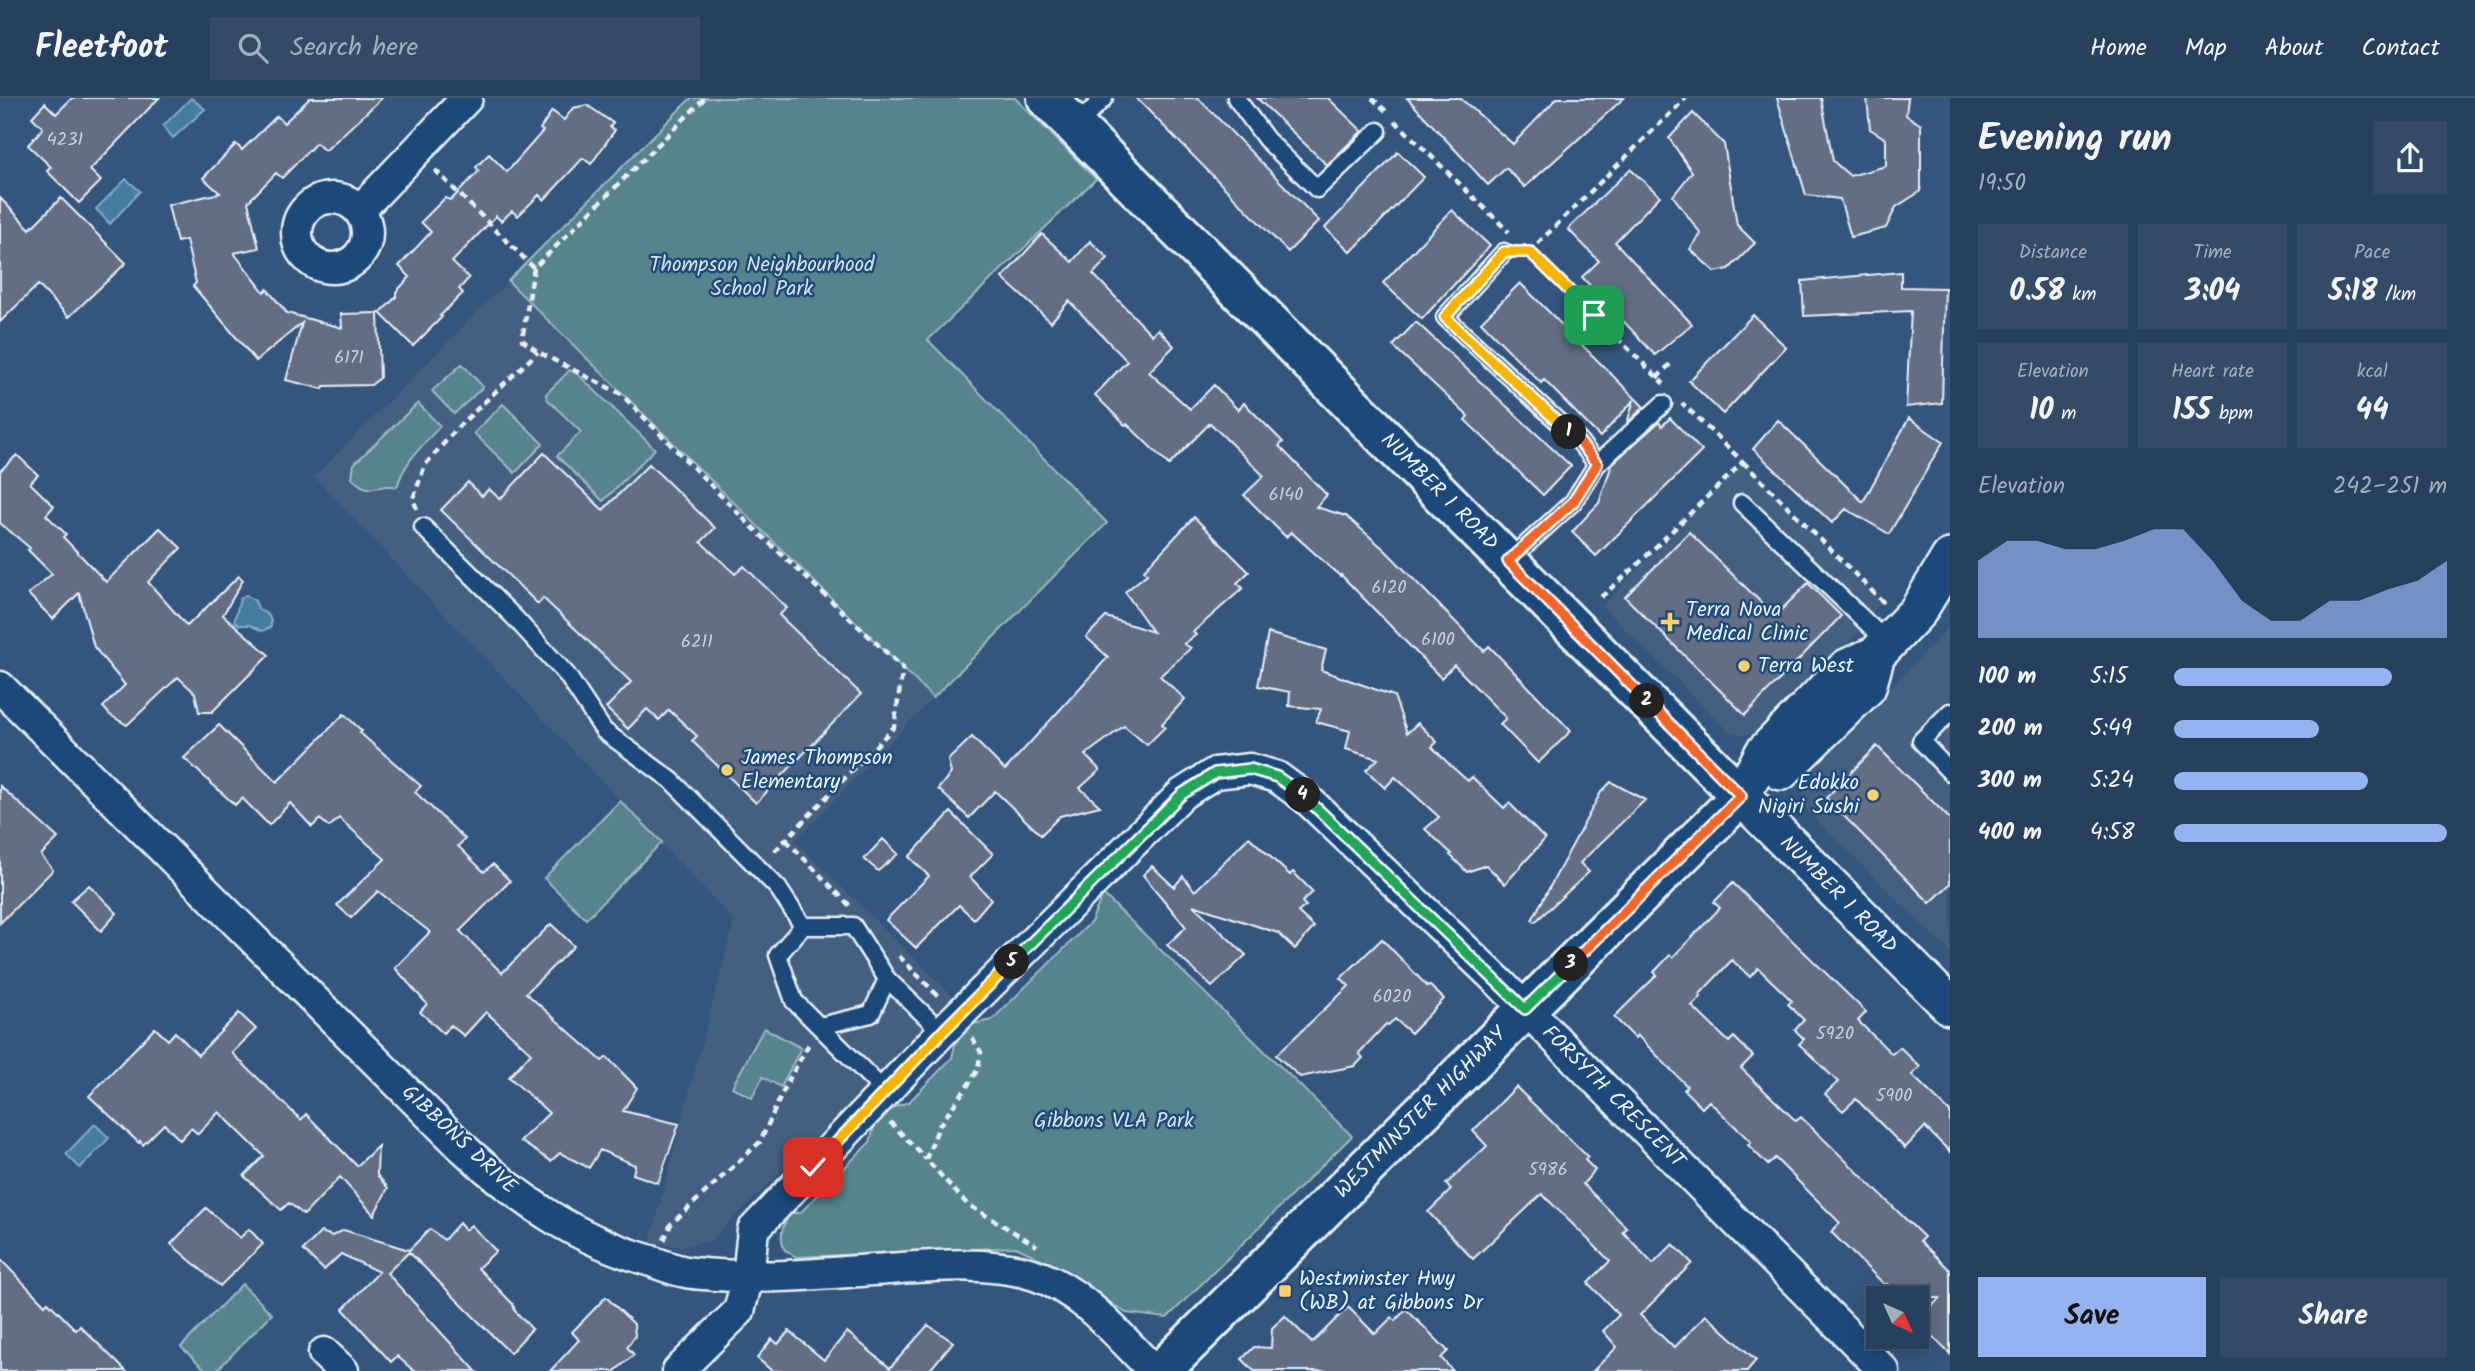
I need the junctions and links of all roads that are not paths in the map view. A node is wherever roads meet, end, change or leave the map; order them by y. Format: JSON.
{"nodes":[{"id":1,"x":467,"y":98,"type":"edge"},
{"id":2,"x":1047,"y":98,"type":"edge"},
{"id":3,"x":1104,"y":98,"type":"edge"},
{"id":4,"x":1236,"y":98,"type":"edge"},
{"id":5,"x":1075,"y":127,"type":"junction"},
{"id":6,"x":1378,"y":131,"type":"dead end"},
{"id":7,"x":359,"y":211,"type":"dead end"},
{"id":8,"x":1504,"y":252,"type":"road end"},
{"id":9,"x":1667,"y":398,"type":"road end"},
{"id":10,"x":1597,"y":464,"type":"junction"},
{"id":11,"x":1742,"y":503,"type":"dead end"},
{"id":12,"x":423,"y":527,"type":"road end"},
{"id":13,"x":1950,"y":558,"type":"edge"},
{"id":14,"x":1508,"y":561,"type":"junction"},
{"id":15,"x":1882,"y":649,"type":"junction"},
{"id":16,"x":0,"y":687,"type":"edge"},
{"id":17,"x":1950,"y":712,"type":"edge"},
{"id":18,"x":1950,"y":772,"type":"edge"},
{"id":19,"x":1741,"y":796,"type":"junction"},
{"id":20,"x":803,"y":926,"type":"junction"},
{"id":21,"x":887,"y":979,"type":"junction"},
{"id":22,"x":1948,"y":1001,"type":"edge"},
{"id":23,"x":1525,"y":1009,"type":"junction"},
{"id":24,"x":820,"y":1026,"type":"junction"},
{"id":25,"x":953,"y":1031,"type":"junction"},
{"id":26,"x":887,"y":1106,"type":"junction"},
{"id":27,"x":747,"y":1277,"type":"junction"},
{"id":28,"x":678,"y":1371,"type":"edge"},
{"id":29,"x":1154,"y":1371,"type":"edge"},
{"id":30,"x":1161,"y":1371,"type":"edge"},
{"id":31,"x":1884,"y":1371,"type":"edge"}],
"edges":[{"from":1,"to":7,"type":"street"},
{"from":2,"to":5,"type":"main road","name":"NUMBER 1 ROAD"},
{"from":3,"to":5,"type":"lane"},
{"from":4,"to":6,"type":"lane"},
{"from":5,"to":14,"type":"main road","name":"NUMBER 1 ROAD"},
{"from":8,"to":10,"type":"lane"},
{"from":9,"to":10,"type":"lane"},
{"from":10,"to":14,"type":"lane"},
{"from":11,"to":15,"type":"lane"},
{"from":12,"to":20,"type":"lane"},
{"from":13,"to":15,"type":"street","name":"WESTMINSTER HIGHWAY"},
{"from":14,"to":19,"type":"main road","name":"NUMBER 1 ROAD"},
{"from":15,"to":19,"type":"street","name":"WESTMINSTER HIGHWAY"},
{"from":16,"to":27,"type":"street","name":"GIBBONS DRIVE"},
{"from":17,"to":18,"type":"lane"},
{"from":19,"to":22,"type":"street","name":"NUMBER 1 ROAD"},
{"from":19,"to":23,"type":"main road","name":"WESTMINSTER HIGHWAY"},
{"from":20,"to":21,"type":"lane"},
{"from":20,"to":24,"type":"lane"},
{"from":21,"to":24,"type":"lane"},
{"from":21,"to":25,"type":"lane"},
{"from":23,"to":25,"type":"street","name":"FORSYTH CRESCENT"},
{"from":23,"to":30,"type":"main road","name":"WESTMINSTER HIGHWAY"},
{"from":23,"to":31,"type":"street","name":"FORSYTH CRESCENT"},
{"from":24,"to":26,"type":"lane"},
{"from":25,"to":26,"type":"street","name":"FORSYTH CRESCENT"},
{"from":26,"to":27,"type":"street","name":"FORSYTH CRESCENT"},
{"from":27,"to":28,"type":"street","name":"FORSYTH CRESCENT"},
{"from":27,"to":29,"type":"street","name":"GIBBONS DRIVE"}]}
